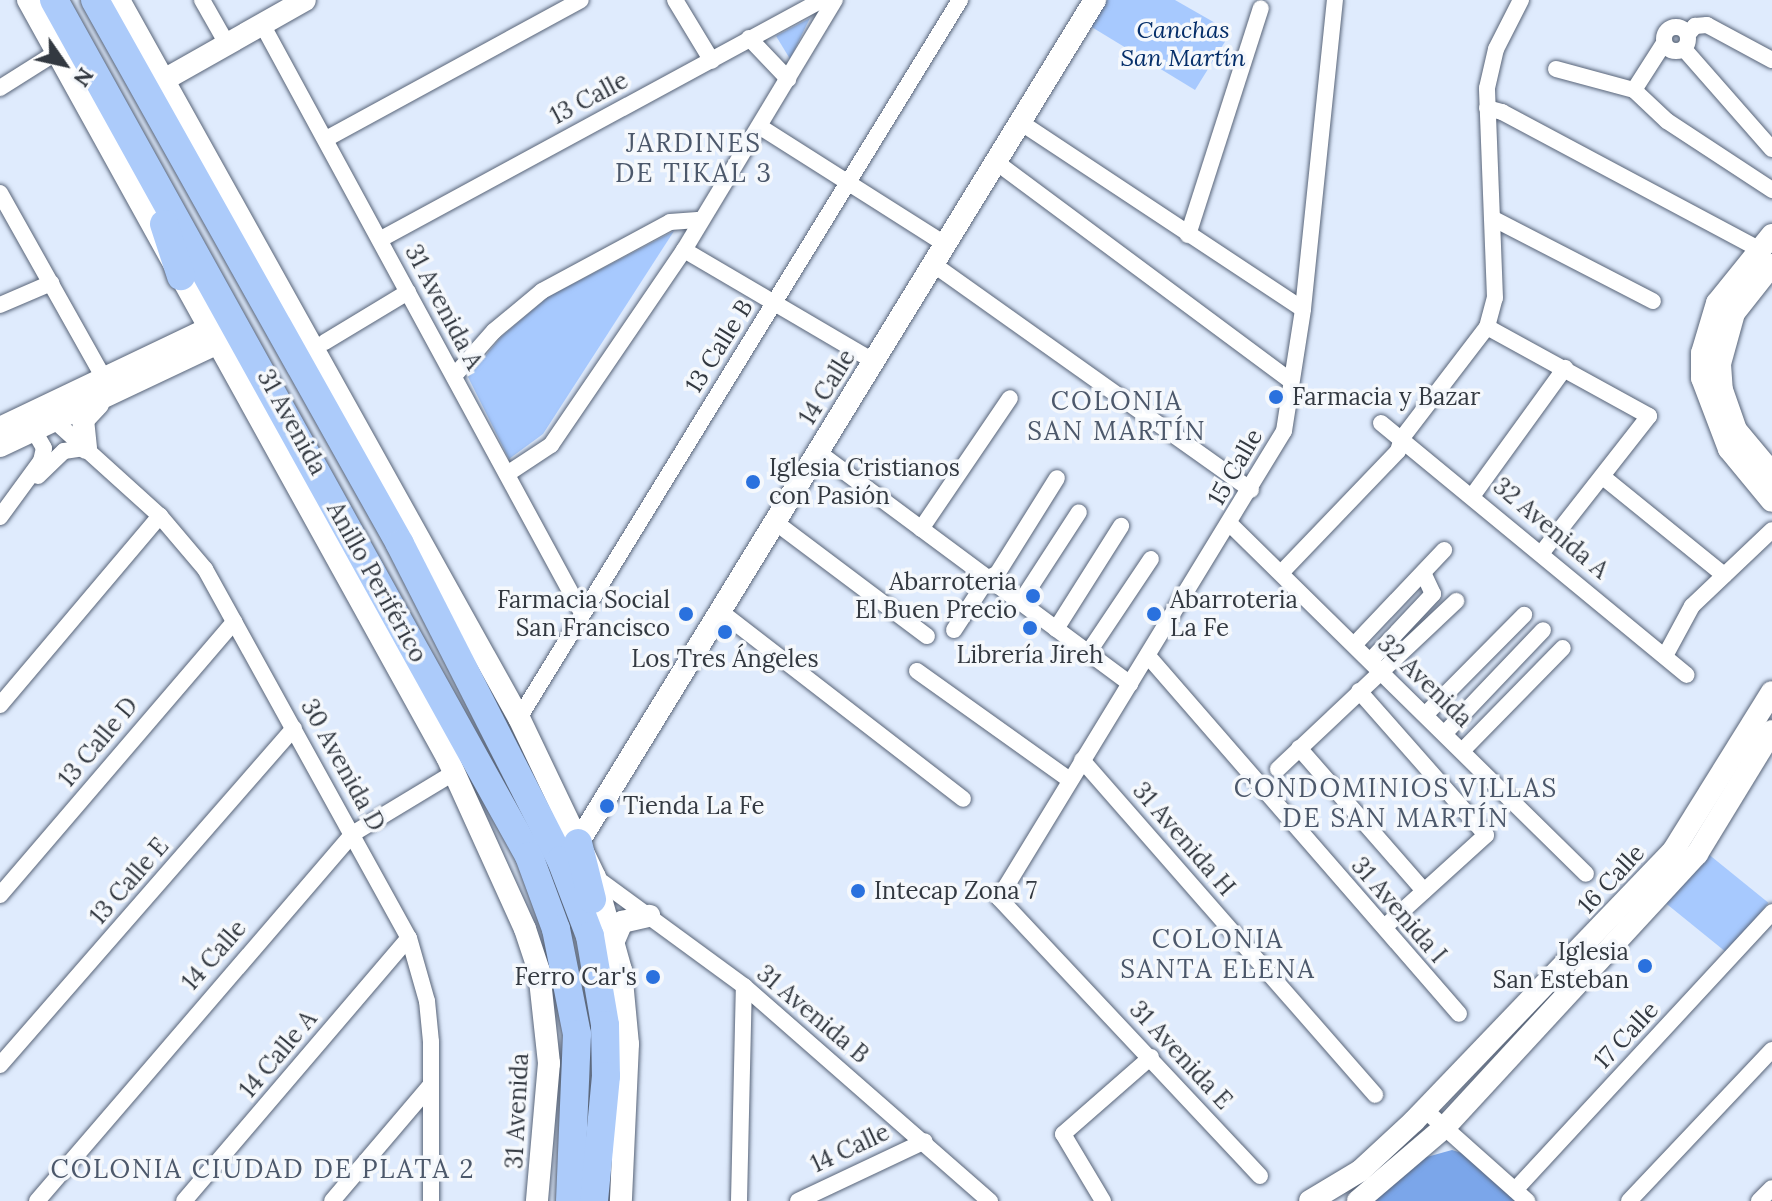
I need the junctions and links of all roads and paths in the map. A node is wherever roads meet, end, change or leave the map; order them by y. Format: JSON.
{"nodes":[{"id":1,"x":28,"y":0,"type":"edge"},
{"id":2,"x":54,"y":0,"type":"edge"},
{"id":3,"x":95,"y":0,"type":"edge"},
{"id":4,"x":119,"y":0,"type":"edge"},
{"id":5,"x":202,"y":0,"type":"edge"},
{"id":6,"x":305,"y":0,"type":"edge"},
{"id":7,"x":581,"y":0,"type":"edge"},
{"id":8,"x":675,"y":0,"type":"edge"},
{"id":9,"x":822,"y":0,"type":"edge"},
{"id":10,"x":835,"y":0,"type":"edge"},
{"id":11,"x":960,"y":0,"type":"edge"},
{"id":12,"x":1095,"y":0,"type":"edge"},
{"id":13,"x":1335,"y":0,"type":"edge"},
{"id":14,"x":1521,"y":0,"type":"edge"},
{"id":15,"x":1261,"y":8,"type":"dead end"},
{"id":16,"x":262,"y":24,"type":"junction"},
{"id":17,"x":749,"y":38,"type":"junction"},
{"id":18,"x":1686,"y":42,"type":"junction"},
{"id":19,"x":227,"y":44,"type":"junction"},
{"id":20,"x":57,"y":52,"type":"junction"},
{"id":21,"x":1772,"y":60,"type":"edge"},
{"id":22,"x":712,"y":61,"type":"junction"},
{"id":23,"x":1556,"y":69,"type":"dead end"},
{"id":24,"x":788,"y":79,"type":"junction"},
{"id":25,"x":162,"y":81,"type":"junction"},
{"id":26,"x":0,"y":88,"type":"edge"},
{"id":27,"x":1634,"y":90,"type":"junction"},
{"id":28,"x":1487,"y":108,"type":"junction"},
{"id":29,"x":1020,"y":122,"type":"junction"},
{"id":30,"x":762,"y":128,"type":"junction"},
{"id":31,"x":326,"y":139,"type":"junction"},
{"id":32,"x":1772,"y":149,"type":"edge"},
{"id":33,"x":142,"y":159,"type":"junction"},
{"id":34,"x":996,"y":162,"type":"junction"},
{"id":35,"x":847,"y":184,"type":"junction"},
{"id":36,"x":1772,"y":190,"type":"edge"},
{"id":37,"x":0,"y":193,"type":"edge"},
{"id":38,"x":1492,"y":218,"type":"junction"},
{"id":39,"x":701,"y":220,"type":"junction"},
{"id":40,"x":1188,"y":235,"type":"junction"},
{"id":41,"x":381,"y":239,"type":"junction"},
{"id":42,"x":945,"y":244,"type":"junction"},
{"id":43,"x":1768,"y":249,"type":"edge"},
{"id":44,"x":684,"y":250,"type":"junction"},
{"id":45,"x":933,"y":264,"type":"junction"},
{"id":46,"x":181,"y":276,"type":"junction"},
{"id":47,"x":51,"y":283,"type":"junction"},
{"id":48,"x":408,"y":292,"type":"junction"},
{"id":49,"x":1653,"y":301,"type":"dead end"},
{"id":50,"x":774,"y":302,"type":"junction"},
{"id":51,"x":0,"y":305,"type":"edge"},
{"id":52,"x":1303,"y":309,"type":"junction"},
{"id":53,"x":1487,"y":327,"type":"junction"},
{"id":54,"x":214,"y":336,"type":"junction"},
{"id":55,"x":325,"y":342,"type":"dead end"},
{"id":56,"x":873,"y":361,"type":"junction"},
{"id":57,"x":1565,"y":368,"type":"junction"},
{"id":58,"x":454,"y":376,"type":"junction"},
{"id":59,"x":1291,"y":381,"type":"junction"},
{"id":60,"x":103,"y":390,"type":"junction"},
{"id":61,"x":1010,"y":398,"type":"dead end"},
{"id":62,"x":56,"y":422,"type":"junction"},
{"id":63,"x":1381,"y":423,"type":"dead end"},
{"id":64,"x":0,"y":428,"type":"edge"},
{"id":65,"x":34,"y":431,"type":"junction"},
{"id":66,"x":1402,"y":438,"type":"junction"},
{"id":67,"x":0,"y":446,"type":"edge"},
{"id":68,"x":86,"y":448,"type":"junction"},
{"id":69,"x":818,"y":452,"type":"junction"},
{"id":70,"x":1772,"y":473,"type":"edge"},
{"id":71,"x":507,"y":474,"type":"junction"},
{"id":72,"x":1603,"y":477,"type":"junction"},
{"id":73,"x":1057,"y":478,"type":"dead end"},
{"id":74,"x":1251,"y":490,"type":"junction"},
{"id":75,"x":22,"y":492,"type":"junction"},
{"id":76,"x":1473,"y":495,"type":"junction"},
{"id":77,"x":1772,"y":501,"type":"edge"},
{"id":78,"x":1079,"y":512,"type":"dead end"},
{"id":79,"x":160,"y":516,"type":"junction"},
{"id":80,"x":0,"y":517,"type":"edge"},
{"id":81,"x":775,"y":522,"type":"junction"},
{"id":82,"x":1230,"y":524,"type":"junction"},
{"id":83,"x":1121,"y":526,"type":"dead end"},
{"id":84,"x":921,"y":529,"type":"junction"},
{"id":85,"x":1772,"y":530,"type":"edge"},
{"id":86,"x":400,"y":544,"type":"junction"},
{"id":87,"x":1444,"y":550,"type":"dead end"},
{"id":88,"x":1543,"y":551,"type":"junction"},
{"id":89,"x":1151,"y":559,"type":"dead end"},
{"id":90,"x":1281,"y":573,"type":"junction"},
{"id":91,"x":1423,"y":573,"type":"junction"},
{"id":92,"x":1724,"y":575,"type":"junction"},
{"id":93,"x":988,"y":578,"type":"junction"},
{"id":94,"x":1456,"y":601,"type":"dead end"},
{"id":95,"x":1020,"y":603,"type":"junction"},
{"id":96,"x":454,"y":606,"type":"junction"},
{"id":97,"x":720,"y":611,"type":"junction"},
{"id":98,"x":582,"y":613,"type":"junction"},
{"id":99,"x":1524,"y":615,"type":"dead end"},
{"id":100,"x":234,"y":622,"type":"junction"},
{"id":101,"x":1056,"y":629,"type":"junction"},
{"id":102,"x":954,"y":630,"type":"dead end"},
{"id":103,"x":1543,"y":630,"type":"dead end"},
{"id":104,"x":927,"y":636,"type":"dead end"},
{"id":105,"x":1354,"y":645,"type":"junction"},
{"id":106,"x":1563,"y":648,"type":"dead end"},
{"id":107,"x":1088,"y":653,"type":"junction"},
{"id":108,"x":1148,"y":656,"type":"junction"},
{"id":109,"x":1665,"y":656,"type":"junction"},
{"id":110,"x":1375,"y":666,"type":"junction"},
{"id":111,"x":917,"y":671,"type":"dead end"},
{"id":112,"x":1687,"y":675,"type":"dead end"},
{"id":113,"x":1130,"y":684,"type":"junction"},
{"id":114,"x":1359,"y":691,"type":"junction"},
{"id":115,"x":1772,"y":692,"type":"edge"},
{"id":116,"x":0,"y":705,"type":"edge"},
{"id":117,"x":1425,"y":715,"type":"junction"},
{"id":118,"x":519,"y":718,"type":"junction"},
{"id":119,"x":294,"y":728,"type":"junction"},
{"id":120,"x":1772,"y":731,"type":"edge"},
{"id":121,"x":1445,"y":733,"type":"junction"},
{"id":122,"x":1299,"y":748,"type":"junction"},
{"id":123,"x":1462,"y":751,"type":"junction"},
{"id":124,"x":1082,"y":760,"type":"junction"},
{"id":125,"x":1278,"y":769,"type":"dead end"},
{"id":126,"x":455,"y":772,"type":"junction"},
{"id":127,"x":1070,"y":780,"type":"junction"},
{"id":128,"x":963,"y":799,"type":"dead end"},
{"id":129,"x":354,"y":833,"type":"junction"},
{"id":130,"x":578,"y":843,"type":"junction"},
{"id":131,"x":1586,"y":874,"type":"dead end"},
{"id":132,"x":595,"y":877,"type":"junction"},
{"id":133,"x":1424,"y":891,"type":"junction"},
{"id":134,"x":0,"y":895,"type":"edge"},
{"id":135,"x":999,"y":898,"type":"joint"},
{"id":136,"x":1772,"y":912,"type":"edge"},
{"id":137,"x":649,"y":916,"type":"junction"},
{"id":138,"x":1389,"y":923,"type":"dead end"},
{"id":139,"x":409,"y":938,"type":"junction"},
{"id":140,"x":601,"y":940,"type":"junction"},
{"id":141,"x":744,"y":986,"type":"junction"},
{"id":142,"x":1459,"y":1014,"type":"dead end"},
{"id":143,"x":1772,"y":1050,"type":"edge"},
{"id":144,"x":1151,"y":1057,"type":"junction"},
{"id":145,"x":0,"y":1065,"type":"edge"},
{"id":146,"x":430,"y":1086,"type":"junction"},
{"id":147,"x":1375,"y":1095,"type":"dead end"},
{"id":148,"x":1425,"y":1110,"type":"junction"},
{"id":149,"x":1445,"y":1127,"type":"junction"},
{"id":150,"x":925,"y":1141,"type":"junction"},
{"id":151,"x":1260,"y":1176,"type":"dead end"},
{"id":152,"x":1772,"y":1188,"type":"edge"},
{"id":153,"x":1521,"y":1196,"type":"edge"},
{"id":154,"x":37,"y":1201,"type":"edge"},
{"id":155,"x":184,"y":1201,"type":"edge"},
{"id":156,"x":332,"y":1201,"type":"edge"},
{"id":157,"x":431,"y":1201,"type":"edge"},
{"id":158,"x":537,"y":1201,"type":"edge"},
{"id":159,"x":570,"y":1201,"type":"edge"},
{"id":160,"x":594,"y":1201,"type":"edge"},
{"id":161,"x":621,"y":1201,"type":"edge"},
{"id":162,"x":739,"y":1201,"type":"edge"},
{"id":163,"x":798,"y":1201,"type":"edge"},
{"id":164,"x":990,"y":1201,"type":"edge"},
{"id":165,"x":1103,"y":1201,"type":"edge"},
{"id":166,"x":1310,"y":1201,"type":"edge"},
{"id":167,"x":1358,"y":1201,"type":"edge"},
{"id":168,"x":1629,"y":1201,"type":"edge"},
{"id":169,"x":1759,"y":1201,"type":"edge"}],
"edges":[{"from":1,"to":20,"type":"street","name":"31 Avenida"},
{"from":2,"to":33,"type":"highway","name":"Anillo Periférico"},
{"from":3,"to":86,"type":"highway","name":"Anillo Periférico"},
{"from":4,"to":25,"type":"street"},
{"from":5,"to":19,"type":"street"},
{"from":6,"to":16,"type":"street"},
{"from":7,"to":31,"type":"street"},
{"from":8,"to":22,"type":"street"},
{"from":9,"to":17,"type":"street","name":"13 Calle"},
{"from":10,"to":24,"type":"street"},
{"from":11,"to":35,"type":"street","name":"13 Calle B"},
{"from":12,"to":29,"type":"street","name":"14 Calle"},
{"from":13,"to":52,"type":"street","name":"15 Calle"},
{"from":14,"to":28,"type":"street"},
{"from":15,"to":40,"type":"street"},
{"from":16,"to":19,"type":"street"},
{"from":16,"to":31,"type":"street","name":"31 Avenida A"},
{"from":17,"to":22,"type":"street","name":"13 Calle"},
{"from":17,"to":24,"type":"street"},
{"from":18,"to":21,"type":"street"},
{"from":18,"to":27,"type":"street"},
{"from":18,"to":32,"type":"street"},
{"from":19,"to":25,"type":"street"},
{"from":20,"to":26,"type":"street"},
{"from":20,"to":46,"type":"street","name":"31 Avenida"},
{"from":22,"to":41,"type":"street","name":"13 Calle"},
{"from":23,"to":27,"type":"street"},
{"from":24,"to":30,"type":"street"},
{"from":25,"to":96,"type":"street"},
{"from":27,"to":36,"type":"street"},
{"from":28,"to":38,"type":"street"},
{"from":28,"to":43,"type":"street"},
{"from":29,"to":34,"type":"street","name":"14 Calle"},
{"from":29,"to":40,"type":"street"},
{"from":30,"to":35,"type":"street"},
{"from":30,"to":39,"type":"street"},
{"from":31,"to":41,"type":"street","name":"31 Avenida A"},
{"from":33,"to":46,"type":"highway"},
{"from":33,"to":159,"type":"highway","name":"Anillo Periférico"},
{"from":34,"to":42,"type":"street","name":"14 Calle"},
{"from":34,"to":59,"type":"street"},
{"from":35,"to":42,"type":"street"},
{"from":35,"to":50,"type":"street","name":"13 Calle B"},
{"from":37,"to":47,"type":"street"},
{"from":38,"to":49,"type":"street"},
{"from":38,"to":53,"type":"street"},
{"from":39,"to":44,"type":"street"},
{"from":39,"to":58,"type":"street"},
{"from":40,"to":52,"type":"street"},
{"from":41,"to":48,"type":"street","name":"31 Avenida A"},
{"from":42,"to":45,"type":"street","name":"14 Calle"},
{"from":43,"to":70,"type":"street"},
{"from":43,"to":77,"type":"street"},
{"from":44,"to":50,"type":"street"},
{"from":44,"to":71,"type":"street"},
{"from":45,"to":56,"type":"street","name":"14 Calle"},
{"from":45,"to":74,"type":"street"},
{"from":46,"to":54,"type":"street","name":"31 Avenida"},
{"from":47,"to":51,"type":"street"},
{"from":47,"to":60,"type":"street"},
{"from":48,"to":55,"type":"street"},
{"from":48,"to":58,"type":"street","name":"31 Avenida A"},
{"from":50,"to":56,"type":"street"},
{"from":50,"to":98,"type":"street","name":"13 Calle B"},
{"from":52,"to":59,"type":"street","name":"15 Calle"},
{"from":53,"to":57,"type":"street"},
{"from":53,"to":66,"type":"street"},
{"from":54,"to":60,"type":"street"},
{"from":54,"to":126,"type":"street","name":"31 Avenida"},
{"from":56,"to":69,"type":"street","name":"14 Calle"},
{"from":57,"to":72,"type":"street"},
{"from":57,"to":76,"type":"street"},
{"from":58,"to":71,"type":"street","name":"31 Avenida A"},
{"from":59,"to":74,"type":"street","name":"15 Calle"},
{"from":60,"to":62,"type":"street"},
{"from":60,"to":64,"type":"street"},
{"from":60,"to":68,"type":"street"},
{"from":61,"to":84,"type":"street"},
{"from":62,"to":65,"type":"street"},
{"from":62,"to":68,"type":"street","name":"30 Avenida D"},
{"from":63,"to":66,"type":"street","name":"32 Avenida A"},
{"from":65,"to":67,"type":"street"},
{"from":65,"to":75,"type":"street"},
{"from":66,"to":76,"type":"street","name":"32 Avenida A"},
{"from":66,"to":90,"type":"street"},
{"from":68,"to":75,"type":"street"},
{"from":68,"to":79,"type":"street","name":"30 Avenida D"},
{"from":69,"to":81,"type":"street","name":"14 Calle"},
{"from":69,"to":84,"type":"street"},
{"from":71,"to":98,"type":"street","name":"31 Avenida A"},
{"from":72,"to":88,"type":"street"},
{"from":72,"to":92,"type":"street"},
{"from":73,"to":93,"type":"street"},
{"from":74,"to":82,"type":"street","name":"15 Calle"},
{"from":75,"to":80,"type":"street"},
{"from":76,"to":88,"type":"street","name":"32 Avenida A"},
{"from":78,"to":95,"type":"street"},
{"from":79,"to":100,"type":"street","name":"30 Avenida D"},
{"from":79,"to":116,"type":"street"},
{"from":81,"to":97,"type":"street","name":"14 Calle"},
{"from":81,"to":104,"type":"street"},
{"from":82,"to":90,"type":"street","name":"32 Avenida"},
{"from":82,"to":108,"type":"street","name":"15 Calle"},
{"from":83,"to":101,"type":"street"},
{"from":84,"to":93,"type":"street"},
{"from":85,"to":92,"type":"street"},
{"from":86,"to":96,"type":"highway"},
{"from":86,"to":140,"type":"highway","name":"Anillo Periférico"},
{"from":87,"to":91,"type":"street"},
{"from":88,"to":109,"type":"street","name":"32 Avenida A"},
{"from":89,"to":107,"type":"street"},
{"from":90,"to":105,"type":"street","name":"32 Avenida"},
{"from":91,"to":105,"type":"street"},
{"from":91,"to":110,"type":"street"},
{"from":92,"to":109,"type":"street"},
{"from":93,"to":95,"type":"street"},
{"from":93,"to":102,"type":"street"},
{"from":94,"to":110,"type":"street"},
{"from":95,"to":101,"type":"street"},
{"from":96,"to":118,"type":"street"},
{"from":97,"to":128,"type":"street"},
{"from":97,"to":130,"type":"street","name":"14 Calle"},
{"from":98,"to":118,"type":"street","name":"13 Calle B"},
{"from":99,"to":117,"type":"street"},
{"from":100,"to":119,"type":"street","name":"30 Avenida D"},
{"from":100,"to":134,"type":"street","name":"13 Calle D"},
{"from":101,"to":107,"type":"street"},
{"from":103,"to":121,"type":"street"},
{"from":105,"to":110,"type":"street","name":"32 Avenida"},
{"from":106,"to":123,"type":"street"},
{"from":107,"to":113,"type":"street"},
{"from":108,"to":113,"type":"street","name":"15 Calle"},
{"from":108,"to":142,"type":"street","name":"31 Avenida I"},
{"from":109,"to":112,"type":"street","name":"32 Avenida A"},
{"from":110,"to":114,"type":"street"},
{"from":110,"to":117,"type":"street","name":"32 Avenida"},
{"from":111,"to":127,"type":"street"},
{"from":113,"to":124,"type":"street","name":"15 Calle"},
{"from":114,"to":122,"type":"street"},
{"from":114,"to":133,"type":"street"},
{"from":115,"to":148,"type":"street","name":"16 Calle"},
{"from":117,"to":121,"type":"street","name":"32 Avenida"},
{"from":118,"to":130,"type":"street"},
{"from":119,"to":129,"type":"street","name":"30 Avenida D"},
{"from":119,"to":145,"type":"street","name":"13 Calle E"},
{"from":120,"to":149,"type":"street","name":"16 Calle"},
{"from":121,"to":123,"type":"street","name":"32 Avenida"},
{"from":122,"to":125,"type":"street"},
{"from":122,"to":133,"type":"street"},
{"from":123,"to":131,"type":"street","name":"32 Avenida"},
{"from":124,"to":127,"type":"street","name":"15 Calle"},
{"from":124,"to":147,"type":"street","name":"31 Avenida H"},
{"from":126,"to":129,"type":"street","name":"14 Calle"},
{"from":126,"to":158,"type":"street","name":"31 Avenida"},
{"from":127,"to":135,"type":"street","name":"15 Calle"},
{"from":129,"to":139,"type":"street","name":"30 Avenida D"},
{"from":129,"to":154,"type":"street","name":"14 Calle"},
{"from":130,"to":132,"type":"street"},
{"from":130,"to":140,"type":"highway"},
{"from":132,"to":137,"type":"street","name":"31 Avenida B"},
{"from":132,"to":140,"type":"street"},
{"from":133,"to":138,"type":"street"},
{"from":135,"to":144,"type":"street","name":"31 Avenida E"},
{"from":136,"to":153,"type":"street","name":"17 Calle"},
{"from":137,"to":140,"type":"street"},
{"from":137,"to":141,"type":"street","name":"31 Avenida B"},
{"from":139,"to":146,"type":"street","name":"30 Avenida D"},
{"from":139,"to":155,"type":"street","name":"14 Calle A"},
{"from":140,"to":160,"type":"highway","name":"Anillo Periférico"},
{"from":140,"to":161,"type":"street"},
{"from":141,"to":150,"type":"street","name":"31 Avenida B"},
{"from":141,"to":162,"type":"street"},
{"from":143,"to":168,"type":"street"},
{"from":144,"to":151,"type":"street","name":"31 Avenida E"},
{"from":144,"to":165,"type":"street"},
{"from":146,"to":156,"type":"street"},
{"from":146,"to":157,"type":"street","name":"30 Avenida D"},
{"from":148,"to":149,"type":"street"},
{"from":148,"to":166,"type":"street","name":"16 Calle"},
{"from":149,"to":153,"type":"street"},
{"from":149,"to":167,"type":"street","name":"16 Calle"},
{"from":150,"to":163,"type":"street","name":"14 Calle"},
{"from":150,"to":164,"type":"street","name":"31 Avenida B"},
{"from":152,"to":169,"type":"street"}]}
